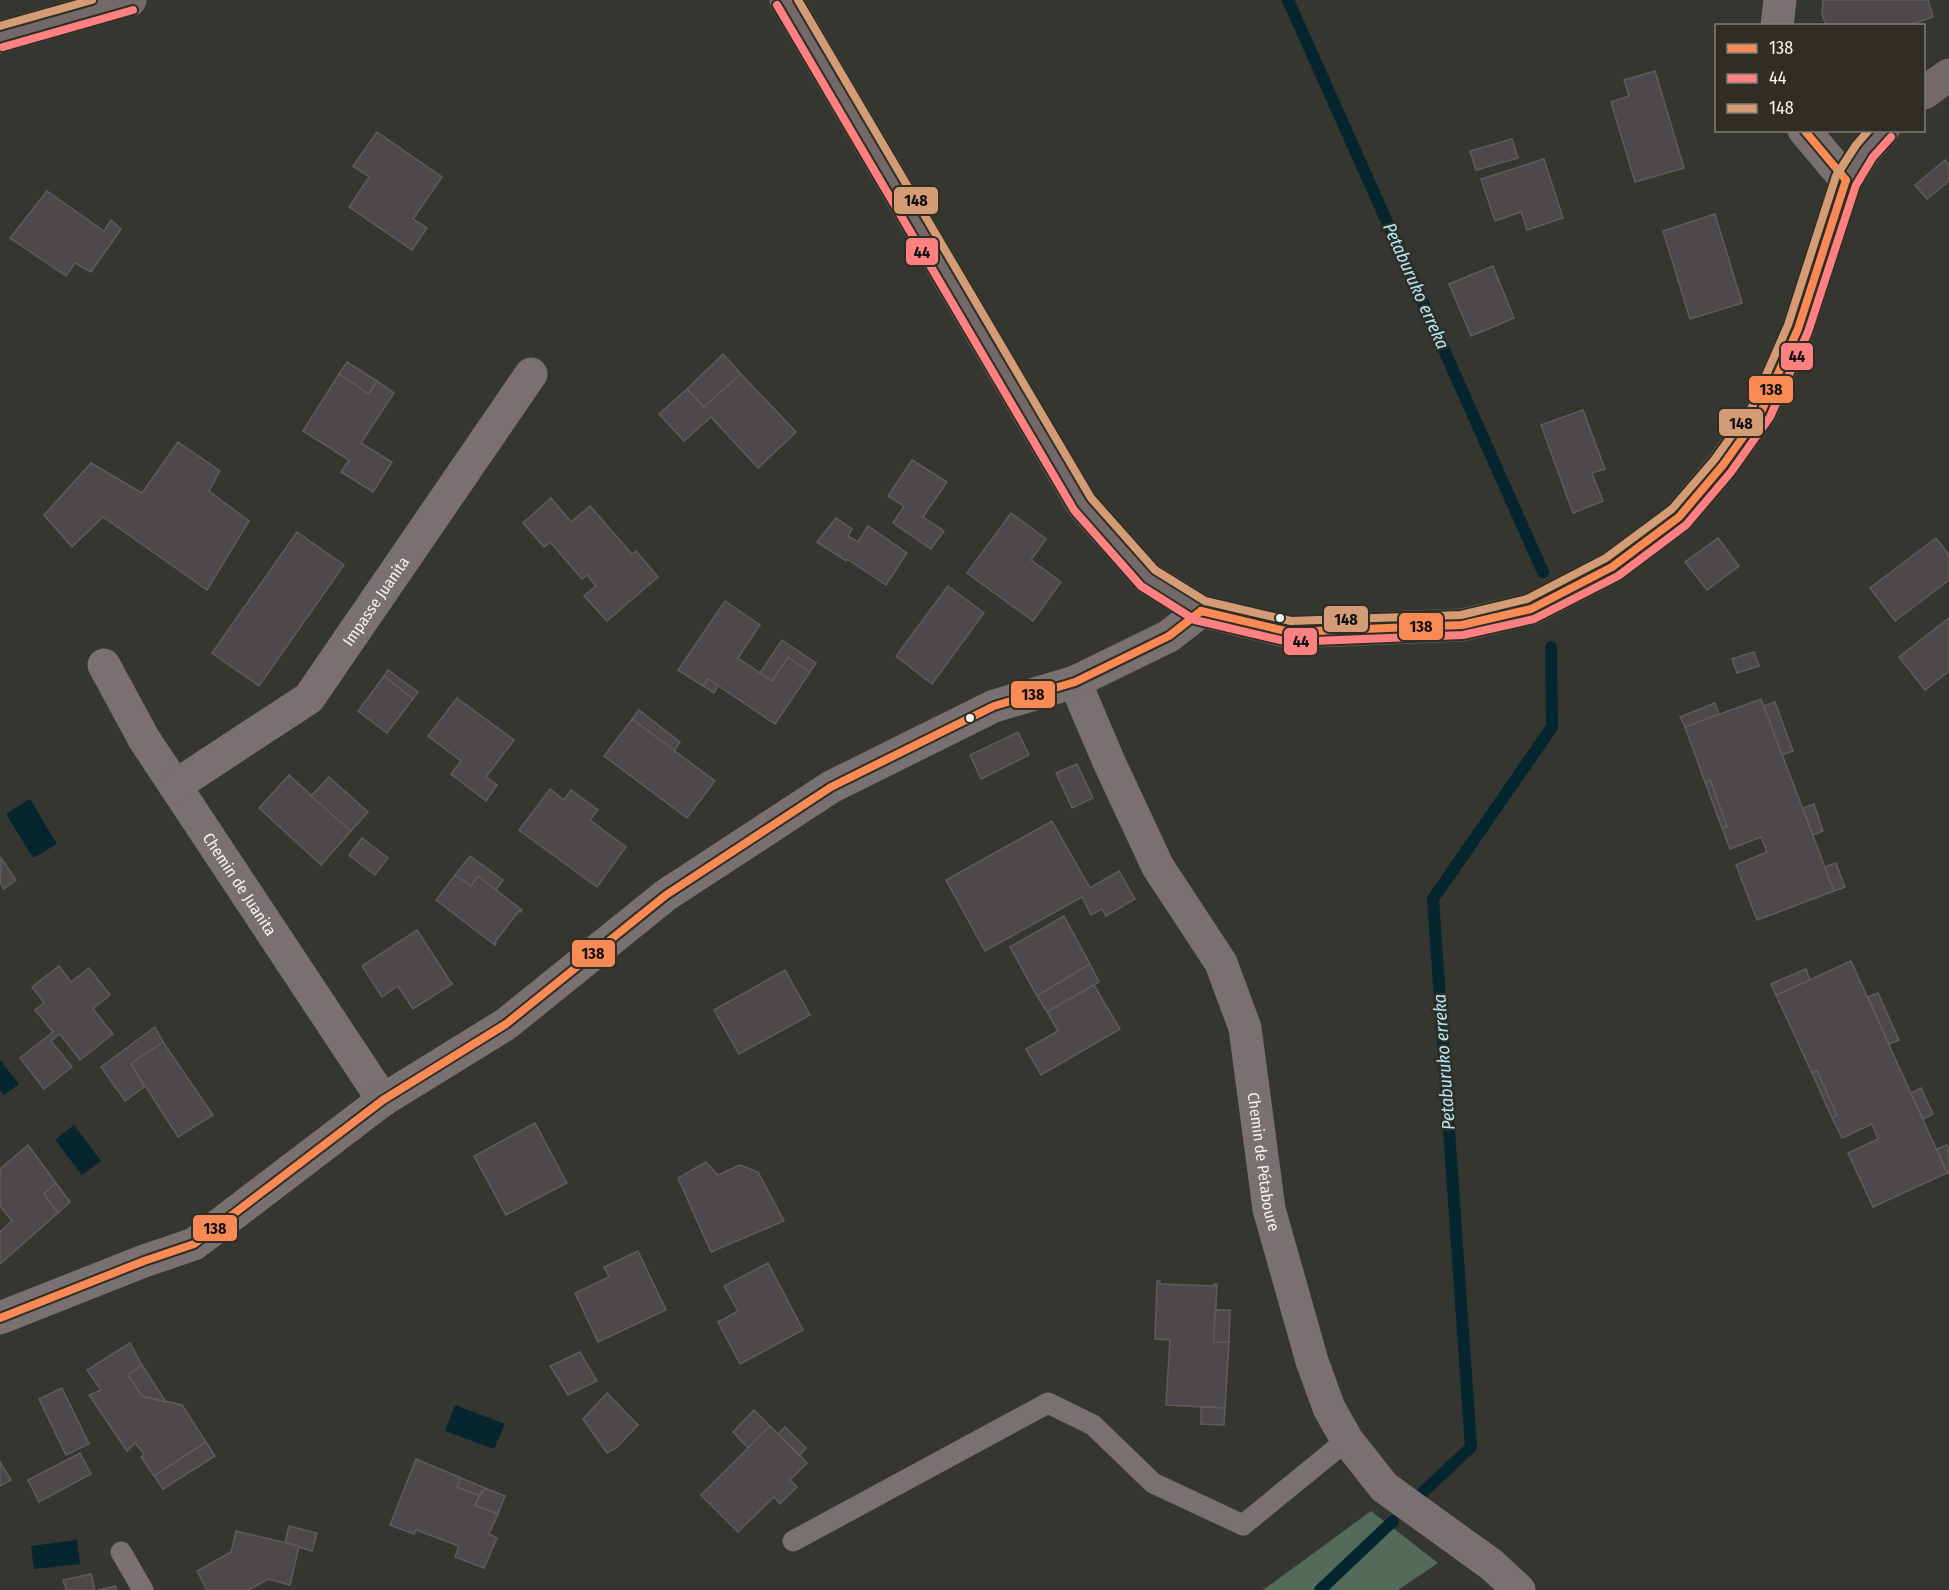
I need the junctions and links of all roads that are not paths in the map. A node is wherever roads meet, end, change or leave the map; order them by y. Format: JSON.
{"nodes":[{"id":1,"x":130,"y":0,"type":"edge"},
{"id":2,"x":786,"y":0,"type":"edge"},
{"id":3,"x":1780,"y":0,"type":"edge"},
{"id":4,"x":1778,"y":24,"type":"edge"},
{"id":5,"x":0,"y":37,"type":"edge"},
{"id":6,"x":1949,"y":75,"type":"edge"},
{"id":7,"x":1925,"y":92,"type":"edge"},
{"id":8,"x":1805,"y":132,"type":"edge"},
{"id":9,"x":1881,"y":132,"type":"edge"},
{"id":10,"x":1846,"y":180,"type":"junction"},
{"id":11,"x":531,"y":374,"type":"dead end"},
{"id":12,"x":1201,"y":611,"type":"junction"},
{"id":13,"x":104,"y":665,"type":"dead end"},
{"id":14,"x":1075,"y":682,"type":"junction"},
{"id":15,"x":175,"y":786,"type":"junction"},
{"id":16,"x":383,"y":1100,"type":"junction"},
{"id":17,"x":0,"y":1318,"type":"edge"},
{"id":18,"x":1347,"y":1440,"type":"junction"},
{"id":19,"x":793,"y":1541,"type":"dead end"},
{"id":20,"x":121,"y":1552,"type":"dead end"},
{"id":21,"x":143,"y":1590,"type":"edge"},
{"id":22,"x":1519,"y":1590,"type":"edge"}],
"edges":[{"from":1,"to":5,"type":"street"},
{"from":2,"to":12,"type":"street"},
{"from":3,"to":4,"type":"street"},
{"from":6,"to":7,"type":"street"},
{"from":8,"to":10,"type":"street"},
{"from":9,"to":10,"type":"street"},
{"from":10,"to":12,"type":"street"},
{"from":11,"to":15,"type":"street","name":"Impasse Juanita"},
{"from":12,"to":14,"type":"street"},
{"from":13,"to":15,"type":"street","name":"Chemin de Juanita"},
{"from":14,"to":16,"type":"street"},
{"from":14,"to":18,"type":"street","name":"Chemin de Pétaboure"},
{"from":15,"to":16,"type":"street","name":"Chemin de Juanita"},
{"from":16,"to":17,"type":"street"},
{"from":18,"to":19,"type":"lane"},
{"from":18,"to":22,"type":"street","name":"Chemin de Pétaboure"},
{"from":20,"to":21,"type":"lane"}]}
